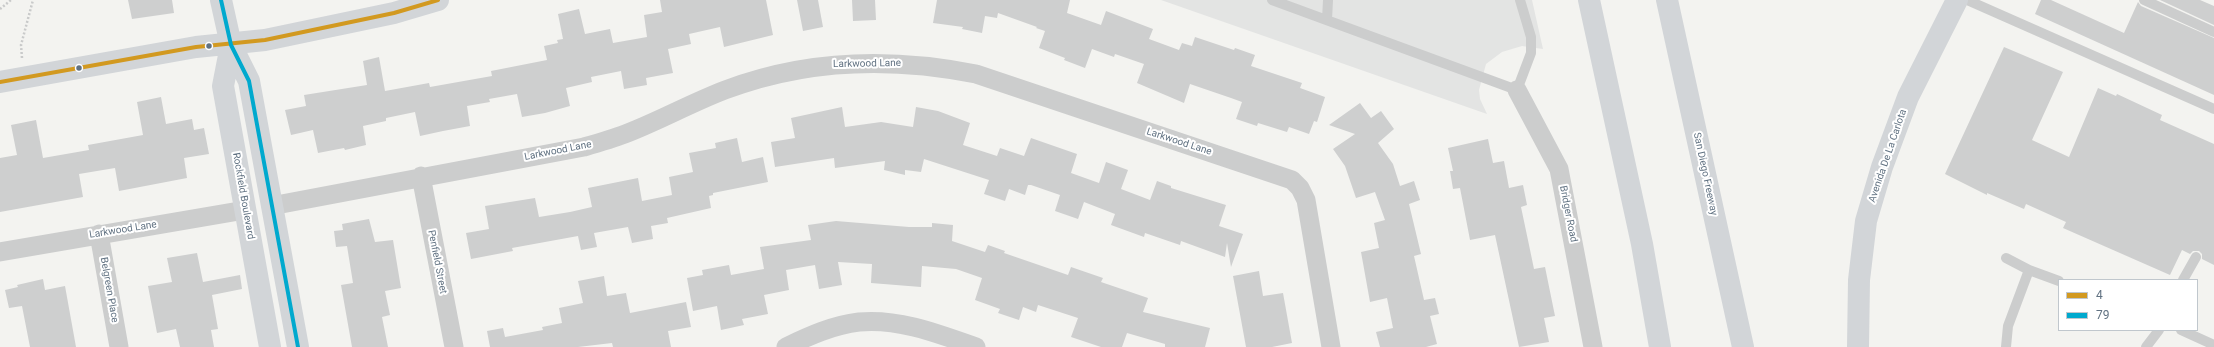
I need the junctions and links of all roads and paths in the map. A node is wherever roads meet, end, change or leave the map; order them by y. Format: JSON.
{"nodes":[{"id":1,"x":11,"y":0,"type":"edge"},
{"id":2,"x":33,"y":0,"type":"edge"},
{"id":3,"x":221,"y":0,"type":"edge"},
{"id":4,"x":438,"y":0,"type":"edge"},
{"id":5,"x":1272,"y":0,"type":"edge"},
{"id":6,"x":1328,"y":0,"type":"edge"},
{"id":7,"x":1520,"y":0,"type":"edge"},
{"id":8,"x":1589,"y":0,"type":"edge"},
{"id":9,"x":1667,"y":0,"type":"edge"},
{"id":10,"x":1957,"y":0,"type":"edge"},
{"id":11,"x":1968,"y":0,"type":"edge"},
{"id":12,"x":2144,"y":0,"type":"edge"},
{"id":13,"x":0,"y":9,"type":"edge"},
{"id":14,"x":1327,"y":20,"type":"junction"},
{"id":15,"x":2214,"y":32,"type":"edge"},
{"id":16,"x":232,"y":45,"type":"junction"},
{"id":17,"x":21,"y":50,"type":"dead end"},
{"id":18,"x":0,"y":82,"type":"edge"},
{"id":19,"x":1517,"y":90,"type":"junction"},
{"id":20,"x":2214,"y":109,"type":"edge"},
{"id":21,"x":421,"y":176,"type":"junction"},
{"id":22,"x":271,"y":206,"type":"junction"},
{"id":23,"x":245,"y":210,"type":"junction"},
{"id":24,"x":99,"y":234,"type":"junction"},
{"id":25,"x":0,"y":252,"type":"edge"},
{"id":26,"x":2196,"y":257,"type":"dead end"},
{"id":27,"x":2006,"y":258,"type":"dead end"},
{"id":28,"x":2029,"y":270,"type":"junction"},
{"id":29,"x":2184,"y":279,"type":"edge"},
{"id":30,"x":2058,"y":281,"type":"edge"},
{"id":31,"x":2158,"y":331,"type":"edge"},
{"id":32,"x":2183,"y":331,"type":"edge"},
{"id":33,"x":2214,"y":345,"type":"edge"},
{"id":34,"x":119,"y":347,"type":"edge"},
{"id":35,"x":270,"y":347,"type":"edge"},
{"id":36,"x":298,"y":347,"type":"edge"},
{"id":37,"x":454,"y":347,"type":"edge"},
{"id":38,"x":786,"y":347,"type":"edge"},
{"id":39,"x":976,"y":347,"type":"edge"},
{"id":40,"x":1331,"y":347,"type":"edge"},
{"id":41,"x":1593,"y":347,"type":"edge"},
{"id":42,"x":1660,"y":347,"type":"edge"},
{"id":43,"x":1743,"y":347,"type":"edge"},
{"id":44,"x":1858,"y":347,"type":"edge"},
{"id":45,"x":2006,"y":347,"type":"edge"},
{"id":46,"x":2146,"y":347,"type":"edge"}],
"edges":[{"from":1,"to":13,"type":"path"},
{"from":2,"to":17,"type":"path"},
{"from":3,"to":16,"type":"main road","name":"Rockfield Boulevard"},
{"from":4,"to":16,"type":"main road"},
{"from":5,"to":14,"type":"lane"},
{"from":6,"to":14,"type":"lane"},
{"from":7,"to":19,"type":"lane"},
{"from":8,"to":42,"type":"main road"},
{"from":9,"to":43,"type":"main road","name":"San Diego Freeway"},
{"from":10,"to":44,"type":"main road","name":"Avenida De La Carlota"},
{"from":11,"to":20,"type":"lane"},
{"from":12,"to":15,"type":"lane"},
{"from":14,"to":19,"type":"lane"},
{"from":16,"to":18,"type":"main road"},
{"from":16,"to":22,"type":"main road","name":"Rockfield Boulevard"},
{"from":16,"to":23,"type":"main road","name":"Rockfield Boulevard"},
{"from":19,"to":41,"type":"street","name":"Bridger Road"},
{"from":21,"to":22,"type":"street","name":"Larkwood Lane"},
{"from":21,"to":37,"type":"street","name":"Penfield Street"},
{"from":21,"to":40,"type":"street","name":"Larkwood Lane"},
{"from":22,"to":36,"type":"main road","name":"Rockfield Boulevard"},
{"from":23,"to":24,"type":"street","name":"Larkwood Lane"},
{"from":23,"to":35,"type":"main road","name":"Rockfield Boulevard"},
{"from":24,"to":25,"type":"street","name":"Larkwood Lane"},
{"from":24,"to":34,"type":"street","name":"Belgreen Place"},
{"from":26,"to":29,"type":"lane"},
{"from":27,"to":28,"type":"lane"},
{"from":28,"to":30,"type":"lane"},
{"from":28,"to":45,"type":"lane"},
{"from":31,"to":46,"type":"lane"},
{"from":32,"to":33,"type":"lane"},
{"from":38,"to":39,"type":"street"}]}
